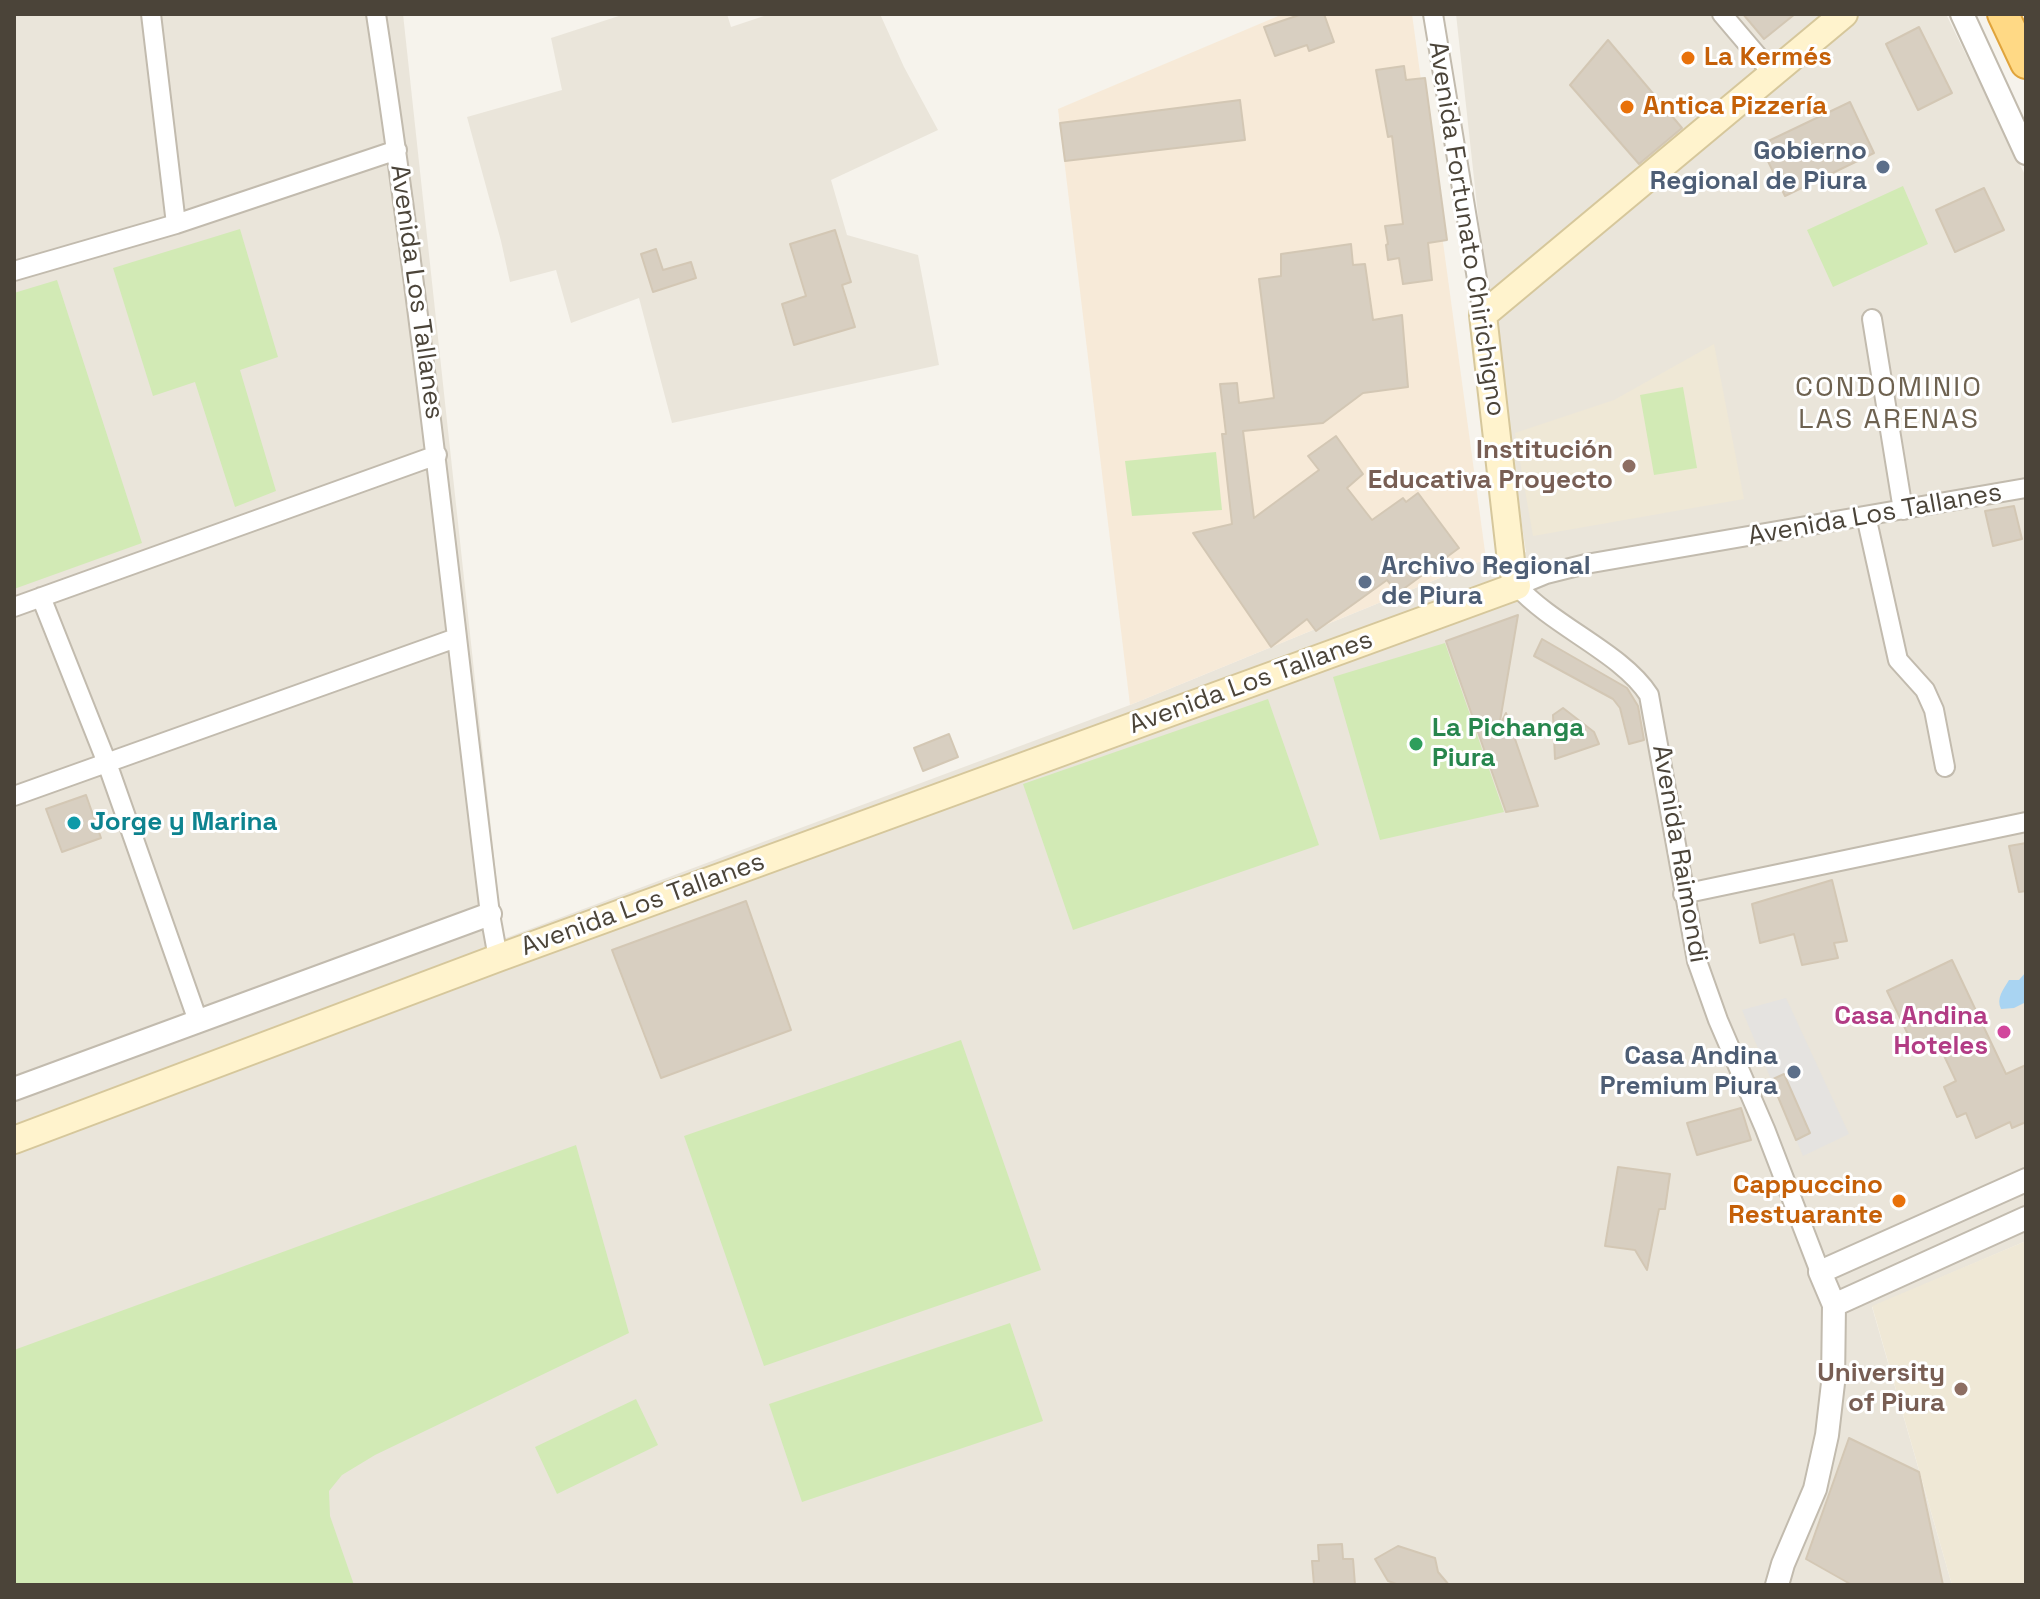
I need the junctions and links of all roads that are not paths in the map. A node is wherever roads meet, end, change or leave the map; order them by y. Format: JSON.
{"nodes":[{"id":1,"x":151,"y":14,"type":"edge"},
{"id":2,"x":376,"y":14,"type":"edge"},
{"id":3,"x":1433,"y":14,"type":"edge"},
{"id":4,"x":1722,"y":14,"type":"edge"},
{"id":5,"x":1844,"y":14,"type":"edge"},
{"id":6,"x":1962,"y":14,"type":"edge"},
{"id":7,"x":2003,"y":14,"type":"edge"},
{"id":8,"x":2026,"y":63,"type":"edge"},
{"id":9,"x":1773,"y":74,"type":"junction"},
{"id":10,"x":397,"y":150,"type":"junction"},
{"id":11,"x":2026,"y":153,"type":"edge"},
{"id":12,"x":176,"y":224,"type":"junction"},
{"id":13,"x":14,"y":271,"type":"edge"},
{"id":14,"x":1483,"y":315,"type":"junction"},
{"id":15,"x":1872,"y":319,"type":"dead end"},
{"id":16,"x":437,"y":455,"type":"junction"},
{"id":17,"x":2026,"y":488,"type":"edge"},
{"id":18,"x":1903,"y":510,"type":"junction"},
{"id":19,"x":1866,"y":516,"type":"junction"},
{"id":20,"x":1517,"y":586,"type":"junction"},
{"id":21,"x":41,"y":597,"type":"junction"},
{"id":22,"x":14,"y":607,"type":"edge"},
{"id":23,"x":456,"y":638,"type":"junction"},
{"id":24,"x":107,"y":763,"type":"junction"},
{"id":25,"x":1945,"y":767,"type":"dead end"},
{"id":26,"x":14,"y":796,"type":"edge"},
{"id":27,"x":2026,"y":822,"type":"edge"},
{"id":28,"x":1683,"y":894,"type":"junction"},
{"id":29,"x":490,"y":914,"type":"junction"},
{"id":30,"x":498,"y":958,"type":"junction"},
{"id":31,"x":198,"y":1021,"type":"junction"},
{"id":32,"x":14,"y":1089,"type":"edge"},
{"id":33,"x":14,"y":1140,"type":"edge"},
{"id":34,"x":2026,"y":1180,"type":"edge"},
{"id":35,"x":2026,"y":1218,"type":"edge"},
{"id":36,"x":1820,"y":1272,"type":"junction"},
{"id":37,"x":1834,"y":1305,"type":"junction"},
{"id":38,"x":1777,"y":1585,"type":"edge"}],
"edges":[{"from":1,"to":12,"type":"street"},
{"from":2,"to":10,"type":"street","name":"Avenida Los Tallanes"},
{"from":3,"to":14,"type":"street","name":"Avenida Fortunato Chirichigno"},
{"from":4,"to":9,"type":"street"},
{"from":5,"to":9,"type":"main road"},
{"from":6,"to":11,"type":"street"},
{"from":7,"to":8,"type":"highway"},
{"from":9,"to":14,"type":"main road"},
{"from":10,"to":12,"type":"street"},
{"from":10,"to":16,"type":"street","name":"Avenida Los Tallanes"},
{"from":12,"to":13,"type":"street"},
{"from":14,"to":20,"type":"main road","name":"Avenida Fortunato Chirichigno"},
{"from":15,"to":18,"type":"street"},
{"from":16,"to":21,"type":"street"},
{"from":16,"to":23,"type":"street","name":"Avenida Los Tallanes"},
{"from":17,"to":18,"type":"street","name":"Avenida Los Tallanes"},
{"from":18,"to":19,"type":"street","name":"Avenida Los Tallanes"},
{"from":19,"to":20,"type":"street","name":"Avenida Los Tallanes"},
{"from":19,"to":25,"type":"street"},
{"from":20,"to":28,"type":"street","name":"Avenida Raimondi"},
{"from":20,"to":30,"type":"main road","name":"Avenida Los Tallanes"},
{"from":21,"to":22,"type":"street"},
{"from":21,"to":24,"type":"street"},
{"from":23,"to":24,"type":"street"},
{"from":23,"to":29,"type":"street","name":"Avenida Los Tallanes"},
{"from":24,"to":26,"type":"street"},
{"from":24,"to":31,"type":"street"},
{"from":27,"to":28,"type":"street"},
{"from":28,"to":36,"type":"street","name":"Avenida Raimondi"},
{"from":29,"to":30,"type":"street","name":"Avenida Los Tallanes"},
{"from":29,"to":31,"type":"street"},
{"from":30,"to":33,"type":"main road","name":"Avenida Los Tallanes"},
{"from":31,"to":32,"type":"street"},
{"from":34,"to":36,"type":"street"},
{"from":35,"to":37,"type":"street"},
{"from":36,"to":37,"type":"street","name":"Avenida Raimondi"},
{"from":37,"to":38,"type":"street"}]}
